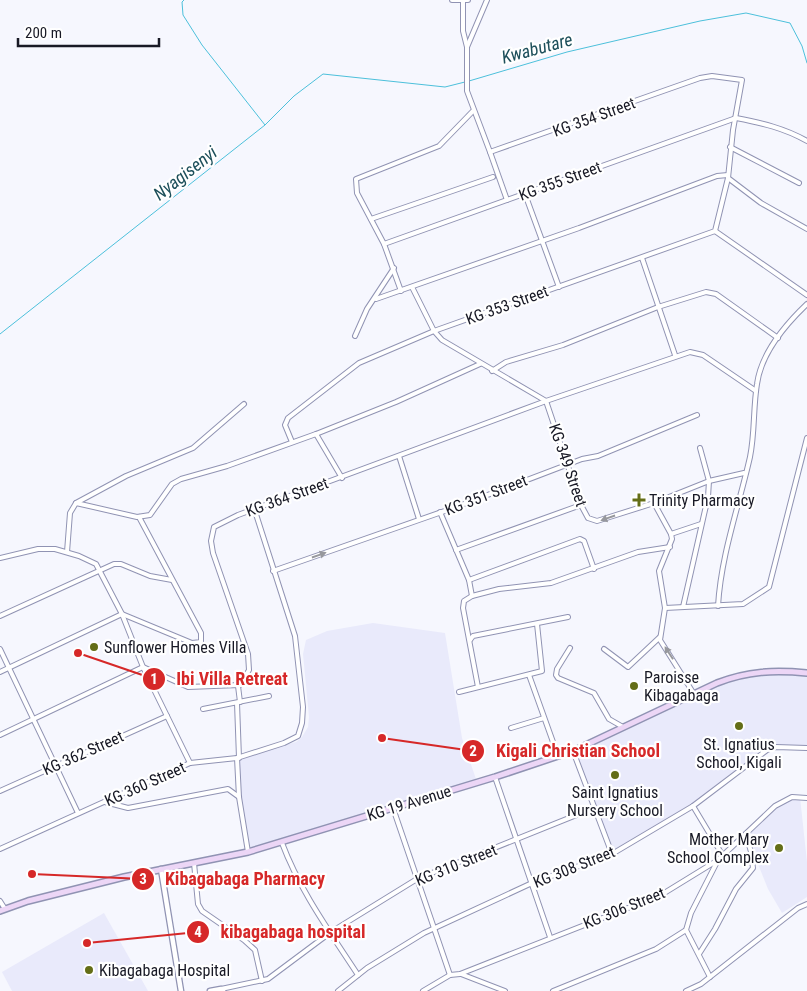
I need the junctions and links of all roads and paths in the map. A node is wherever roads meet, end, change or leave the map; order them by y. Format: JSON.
{"nodes":[{"id":1,"x":452,"y":0,"type":"edge"},
{"id":2,"x":468,"y":0,"type":"edge"},
{"id":3,"x":487,"y":0,"type":"edge"},
{"id":4,"x":463,"y":1,"type":"edge"},
{"id":5,"x":467,"y":47,"type":"junction"},
{"id":6,"x":473,"y":111,"type":"junction"},
{"id":7,"x":736,"y":118,"type":"junction"},
{"id":8,"x":807,"y":141,"type":"edge"},
{"id":9,"x":730,"y":147,"type":"junction"},
{"id":10,"x":490,"y":152,"type":"junction"},
{"id":11,"x":493,"y":177,"type":"dead end"},
{"id":12,"x":728,"y":177,"type":"junction"},
{"id":13,"x":798,"y":184,"type":"dead end"},
{"id":14,"x":525,"y":194,"type":"junction"},
{"id":15,"x":507,"y":200,"type":"junction"},
{"id":16,"x":371,"y":219,"type":"junction"},
{"id":17,"x":807,"y":229,"type":"edge"},
{"id":18,"x":715,"y":231,"type":"junction"},
{"id":19,"x":540,"y":240,"type":"junction"},
{"id":20,"x":384,"y":244,"type":"junction"},
{"id":21,"x":642,"y":258,"type":"junction"},
{"id":22,"x":394,"y":268,"type":"junction"},
{"id":23,"x":412,"y":287,"type":"junction"},
{"id":24,"x":558,"y":287,"type":"junction"},
{"id":25,"x":401,"y":291,"type":"junction"},
{"id":26,"x":807,"y":295,"type":"edge"},
{"id":27,"x":376,"y":299,"type":"junction"},
{"id":28,"x":807,"y":304,"type":"edge"},
{"id":29,"x":658,"y":307,"type":"junction"},
{"id":30,"x":434,"y":331,"type":"junction"},
{"id":31,"x":355,"y":336,"type":"dead end"},
{"id":32,"x":778,"y":338,"type":"junction"},
{"id":33,"x":675,"y":356,"type":"junction"},
{"id":34,"x":480,"y":364,"type":"junction"},
{"id":35,"x":492,"y":371,"type":"junction"},
{"id":36,"x":756,"y":391,"type":"junction"},
{"id":37,"x":546,"y":401,"type":"junction"},
{"id":38,"x":244,"y":404,"type":"dead end"},
{"id":39,"x":696,"y":415,"type":"dead end"},
{"id":40,"x":316,"y":434,"type":"junction"},
{"id":41,"x":807,"y":438,"type":"edge"},
{"id":42,"x":292,"y":442,"type":"junction"},
{"id":43,"x":700,"y":448,"type":"dead end"},
{"id":44,"x":400,"y":456,"type":"junction"},
{"id":45,"x":568,"y":464,"type":"junction"},
{"id":46,"x":744,"y":473,"type":"junction"},
{"id":47,"x":342,"y":478,"type":"junction"},
{"id":48,"x":709,"y":481,"type":"junction"},
{"id":49,"x":654,"y":503,"type":"junction"},
{"id":50,"x":76,"y":504,"type":"junction"},
{"id":51,"x":581,"y":505,"type":"junction"},
{"id":52,"x":254,"y":508,"type":"junction"},
{"id":53,"x":440,"y":512,"type":"junction"},
{"id":54,"x":138,"y":517,"type":"junction"},
{"id":55,"x":419,"y":519,"type":"junction"},
{"id":56,"x":701,"y":524,"type":"junction"},
{"id":57,"x":671,"y":534,"type":"junction"},
{"id":58,"x":670,"y":547,"type":"junction"},
{"id":59,"x":456,"y":550,"type":"junction"},
{"id":60,"x":67,"y":552,"type":"junction"},
{"id":61,"x":0,"y":558,"type":"edge"},
{"id":62,"x":594,"y":569,"type":"junction"},
{"id":63,"x":99,"y":571,"type":"junction"},
{"id":64,"x":273,"y":571,"type":"junction"},
{"id":65,"x":172,"y":580,"type":"junction"},
{"id":66,"x":469,"y":580,"type":"junction"},
{"id":67,"x":472,"y":596,"type":"junction"},
{"id":68,"x":718,"y":606,"type":"junction"},
{"id":69,"x":683,"y":607,"type":"junction"},
{"id":70,"x":666,"y":608,"type":"junction"},
{"id":71,"x":122,"y":614,"type":"junction"},
{"id":72,"x":0,"y":616,"type":"edge"},
{"id":73,"x":568,"y":617,"type":"dead end"},
{"id":74,"x":537,"y":624,"type":"junction"},
{"id":75,"x":660,"y":637,"type":"junction"},
{"id":76,"x":470,"y":640,"type":"junction"},
{"id":77,"x":570,"y":648,"type":"dead end"},
{"id":78,"x":0,"y":649,"type":"edge"},
{"id":79,"x":604,"y":649,"type":"dead end"},
{"id":80,"x":143,"y":667,"type":"junction"},
{"id":81,"x":9,"y":668,"type":"junction"},
{"id":82,"x":0,"y":672,"type":"edge"},
{"id":83,"x":807,"y":673,"type":"edge"},
{"id":84,"x":529,"y":675,"type":"junction"},
{"id":85,"x":238,"y":686,"type":"junction"},
{"id":86,"x":478,"y":687,"type":"junction"},
{"id":87,"x":459,"y":692,"type":"dead end"},
{"id":88,"x":694,"y":694,"type":"junction"},
{"id":89,"x":269,"y":696,"type":"dead end"},
{"id":90,"x":238,"y":702,"type":"junction"},
{"id":91,"x":202,"y":709,"type":"dead end"},
{"id":92,"x":167,"y":716,"type":"junction"},
{"id":93,"x":544,"y":718,"type":"junction"},
{"id":94,"x":33,"y":720,"type":"junction"},
{"id":95,"x":511,"y":728,"type":"dead end"},
{"id":96,"x":625,"y":728,"type":"junction"},
{"id":97,"x":0,"y":735,"type":"edge"},
{"id":98,"x":807,"y":748,"type":"edge"},
{"id":99,"x":573,"y":751,"type":"junction"},
{"id":100,"x":558,"y":756,"type":"junction"},
{"id":101,"x":238,"y":758,"type":"junction"},
{"id":102,"x":190,"y":763,"type":"junction"},
{"id":103,"x":54,"y":766,"type":"junction"},
{"id":104,"x":495,"y":777,"type":"junction"},
{"id":105,"x":0,"y":791,"type":"edge"},
{"id":106,"x":239,"y":798,"type":"junction"},
{"id":107,"x":807,"y":798,"type":"edge"},
{"id":108,"x":105,"y":802,"type":"junction"},
{"id":109,"x":693,"y":806,"type":"junction"},
{"id":110,"x":393,"y":808,"type":"junction"},
{"id":111,"x":594,"y":808,"type":"junction"},
{"id":112,"x":78,"y":813,"type":"junction"},
{"id":113,"x":746,"y":834,"type":"junction"},
{"id":114,"x":516,"y":841,"type":"junction"},
{"id":115,"x":282,"y":843,"type":"junction"},
{"id":116,"x":0,"y":849,"type":"edge"},
{"id":117,"x":248,"y":852,"type":"junction"},
{"id":118,"x":612,"y":854,"type":"junction"},
{"id":119,"x":723,"y":856,"type":"junction"},
{"id":120,"x":718,"y":860,"type":"junction"},
{"id":121,"x":194,"y":862,"type":"junction"},
{"id":122,"x":161,"y":869,"type":"junction"},
{"id":123,"x":417,"y":879,"type":"junction"},
{"id":124,"x":532,"y":883,"type":"junction"},
{"id":125,"x":0,"y":901,"type":"edge"},
{"id":126,"x":807,"y":904,"type":"edge"},
{"id":127,"x":3,"y":910,"type":"edge"},
{"id":128,"x":434,"y":928,"type":"junction"},
{"id":129,"x":686,"y":930,"type":"junction"},
{"id":130,"x":331,"y":932,"type":"junction"},
{"id":131,"x":550,"y":937,"type":"junction"},
{"id":132,"x":699,"y":954,"type":"junction"},
{"id":133,"x":460,"y":974,"type":"junction"},
{"id":134,"x":358,"y":975,"type":"junction"},
{"id":135,"x":450,"y":975,"type":"junction"},
{"id":136,"x":710,"y":977,"type":"junction"},
{"id":137,"x":262,"y":981,"type":"junction"},
{"id":138,"x":222,"y":990,"type":"edge"},
{"id":139,"x":181,"y":991,"type":"edge"},
{"id":140,"x":210,"y":991,"type":"edge"},
{"id":141,"x":338,"y":991,"type":"edge"},
{"id":142,"x":423,"y":991,"type":"edge"},
{"id":143,"x":505,"y":991,"type":"edge"},
{"id":144,"x":553,"y":991,"type":"edge"},
{"id":145,"x":686,"y":991,"type":"edge"}],
"edges":[{"from":1,"to":4,"type":"street"},
{"from":2,"to":4,"type":"street"},
{"from":3,"to":5,"type":"street"},
{"from":4,"to":5,"type":"street"},
{"from":5,"to":6,"type":"street"},
{"from":6,"to":10,"type":"street"},
{"from":6,"to":16,"type":"street"},
{"from":7,"to":8,"type":"street"},
{"from":7,"to":9,"type":"street"},
{"from":7,"to":10,"type":"street","name":"KG 354 Street"},
{"from":7,"to":14,"type":"street","name":"KG 355 Street"},
{"from":9,"to":12,"type":"street"},
{"from":9,"to":13,"type":"street"},
{"from":10,"to":15,"type":"street"},
{"from":11,"to":16,"type":"street"},
{"from":12,"to":17,"type":"street"},
{"from":12,"to":18,"type":"street"},
{"from":12,"to":19,"type":"street"},
{"from":14,"to":15,"type":"street","name":"KG 355 Street"},
{"from":14,"to":19,"type":"street"},
{"from":15,"to":20,"type":"street","name":"KG 355 Street"},
{"from":16,"to":20,"type":"street"},
{"from":18,"to":21,"type":"street","name":"KG 353 Street"},
{"from":18,"to":26,"type":"street"},
{"from":19,"to":23,"type":"street"},
{"from":19,"to":24,"type":"street"},
{"from":20,"to":22,"type":"street"},
{"from":21,"to":24,"type":"street","name":"KG 353 Street"},
{"from":21,"to":29,"type":"street"},
{"from":22,"to":25,"type":"street"},
{"from":22,"to":27,"type":"street"},
{"from":23,"to":25,"type":"street"},
{"from":23,"to":30,"type":"street"},
{"from":24,"to":30,"type":"street","name":"KG 353 Street"},
{"from":25,"to":27,"type":"street"},
{"from":27,"to":31,"type":"street"},
{"from":28,"to":32,"type":"street"},
{"from":29,"to":32,"type":"street"},
{"from":29,"to":33,"type":"street"},
{"from":29,"to":35,"type":"street"},
{"from":30,"to":34,"type":"street"},
{"from":30,"to":42,"type":"street","name":"KG 353 Street"},
{"from":32,"to":36,"type":"street"},
{"from":33,"to":36,"type":"street","name":"KG 364 Street"},
{"from":33,"to":37,"type":"street","name":"KG 364 Street"},
{"from":34,"to":35,"type":"street"},
{"from":34,"to":40,"type":"street"},
{"from":35,"to":37,"type":"street"},
{"from":36,"to":46,"type":"street"},
{"from":37,"to":44,"type":"street","name":"KG 364 Street"},
{"from":37,"to":45,"type":"street","name":"KG 349 Street"},
{"from":38,"to":50,"type":"street"},
{"from":39,"to":45,"type":"street","name":"KG 351 Street"},
{"from":40,"to":42,"type":"street"},
{"from":40,"to":47,"type":"street"},
{"from":41,"to":68,"type":"street"},
{"from":42,"to":54,"type":"street"},
{"from":43,"to":48,"type":"street"},
{"from":44,"to":47,"type":"street","name":"KG 364 Street"},
{"from":44,"to":55,"type":"street"},
{"from":45,"to":51,"type":"street","name":"KG 349 Street"},
{"from":45,"to":53,"type":"street","name":"KG 351 Street"},
{"from":46,"to":48,"type":"street"},
{"from":46,"to":68,"type":"street"},
{"from":47,"to":52,"type":"street","name":"KG 364 Street"},
{"from":48,"to":49,"type":"street"},
{"from":48,"to":56,"type":"street"},
{"from":49,"to":51,"type":"street","name":"KG 349 Street","one_way":true},
{"from":49,"to":57,"type":"street"},
{"from":50,"to":54,"type":"street"},
{"from":50,"to":60,"type":"street"},
{"from":51,"to":59,"type":"street"},
{"from":52,"to":64,"type":"street","name":"KG 360 Street"},
{"from":52,"to":85,"type":"street","name":"KG 364 Street"},
{"from":53,"to":55,"type":"street","name":"KG 351 Street"},
{"from":53,"to":59,"type":"street"},
{"from":54,"to":65,"type":"street"},
{"from":64,"to":55,"type":"street","name":"KG 351 Street","one_way":true},
{"from":56,"to":57,"type":"street"},
{"from":56,"to":69,"type":"street"},
{"from":57,"to":58,"type":"street"},
{"from":58,"to":62,"type":"street"},
{"from":58,"to":70,"type":"street"},
{"from":59,"to":66,"type":"street"},
{"from":60,"to":61,"type":"street"},
{"from":60,"to":63,"type":"street"},
{"from":62,"to":66,"type":"street"},
{"from":62,"to":67,"type":"street"},
{"from":63,"to":65,"type":"street"},
{"from":63,"to":71,"type":"street"},
{"from":63,"to":72,"type":"street"},
{"from":64,"to":101,"type":"street","name":"KG 360 Street"},
{"from":65,"to":71,"type":"street"},
{"from":66,"to":67,"type":"street"},
{"from":67,"to":76,"type":"street"},
{"from":68,"to":69,"type":"street"},
{"from":69,"to":70,"type":"street"},
{"from":70,"to":75,"type":"street"},
{"from":71,"to":80,"type":"street"},
{"from":71,"to":81,"type":"street"},
{"from":73,"to":74,"type":"street"},
{"from":74,"to":76,"type":"street"},
{"from":74,"to":84,"type":"street"},
{"from":75,"to":79,"type":"street"},
{"from":88,"to":75,"type":"street","one_way":true},
{"from":76,"to":86,"type":"street"},
{"from":77,"to":96,"type":"street"},
{"from":78,"to":81,"type":"street"},
{"from":80,"to":85,"type":"street"},
{"from":80,"to":92,"type":"street"},
{"from":80,"to":94,"type":"street"},
{"from":81,"to":82,"type":"street"},
{"from":81,"to":94,"type":"street"},
{"from":83,"to":88,"type":"main road","name":"KG 19 Avenue"},
{"from":84,"to":86,"type":"street"},
{"from":84,"to":93,"type":"street"},
{"from":85,"to":90,"type":"street"},
{"from":86,"to":87,"type":"street"},
{"from":88,"to":96,"type":"main road","name":"KG 19 Avenue"},
{"from":89,"to":90,"type":"street"},
{"from":90,"to":91,"type":"street"},
{"from":90,"to":101,"type":"street"},
{"from":92,"to":102,"type":"street"},
{"from":92,"to":103,"type":"street","name":"KG 362 Street"},
{"from":93,"to":95,"type":"street"},
{"from":93,"to":100,"type":"street"},
{"from":94,"to":97,"type":"street"},
{"from":94,"to":103,"type":"street"},
{"from":96,"to":99,"type":"main road","name":"KG 19 Avenue"},
{"from":98,"to":109,"type":"street","name":"KG 308 Street"},
{"from":99,"to":100,"type":"main road","name":"KG 19 Avenue"},
{"from":99,"to":111,"type":"street"},
{"from":100,"to":104,"type":"main road","name":"KG 19 Avenue"},
{"from":101,"to":102,"type":"street","name":"KG 360 Street"},
{"from":101,"to":106,"type":"street"},
{"from":102,"to":108,"type":"street","name":"KG 360 Street"},
{"from":103,"to":105,"type":"street","name":"KG 362 Street"},
{"from":103,"to":112,"type":"street"},
{"from":104,"to":110,"type":"main road","name":"KG 19 Avenue"},
{"from":104,"to":114,"type":"street"},
{"from":106,"to":108,"type":"street"},
{"from":106,"to":117,"type":"street"},
{"from":107,"to":113,"type":"street","name":"KG 306 Street"},
{"from":108,"to":112,"type":"street","name":"KG 360 Street"},
{"from":109,"to":118,"type":"street","name":"KG 308 Street"},
{"from":109,"to":119,"type":"street"},
{"from":110,"to":115,"type":"main road","name":"KG 19 Avenue"},
{"from":110,"to":123,"type":"street"},
{"from":111,"to":114,"type":"street","name":"KG 310 Street"},
{"from":111,"to":118,"type":"street"},
{"from":112,"to":116,"type":"street","name":"KG 360 Street"},
{"from":113,"to":119,"type":"street","name":"KG 306 Street"},
{"from":113,"to":132,"type":"street"},
{"from":114,"to":123,"type":"street","name":"KG 310 Street"},
{"from":114,"to":124,"type":"street"},
{"from":115,"to":117,"type":"main road","name":"KG 19 Avenue"},
{"from":115,"to":130,"type":"street"},
{"from":117,"to":121,"type":"main road","name":"KG 19 Avenue"},
{"from":118,"to":124,"type":"street","name":"KG 308 Street"},
{"from":119,"to":120,"type":"street","name":"KG 306 Street"},
{"from":120,"to":129,"type":"street"},
{"from":120,"to":131,"type":"street","name":"KG 306 Street"},
{"from":121,"to":122,"type":"main road","name":"KG 19 Avenue"},
{"from":121,"to":137,"type":"street"},
{"from":122,"to":127,"type":"main road","name":"KG 19 Avenue"},
{"from":122,"to":139,"type":"street"},
{"from":123,"to":128,"type":"street"},
{"from":123,"to":130,"type":"street","name":"KG 310 Street"},
{"from":124,"to":128,"type":"street","name":"KG 308 Street"},
{"from":124,"to":131,"type":"street"},
{"from":125,"to":127,"type":"street"},
{"from":126,"to":136,"type":"street"},
{"from":128,"to":134,"type":"street","name":"KG 308 Street"},
{"from":128,"to":135,"type":"street"},
{"from":129,"to":132,"type":"street"},
{"from":129,"to":144,"type":"street"},
{"from":130,"to":134,"type":"street"},
{"from":130,"to":137,"type":"street","name":"KG 310 Street"},
{"from":131,"to":133,"type":"street","name":"KG 306 Street"},
{"from":132,"to":136,"type":"street"},
{"from":133,"to":135,"type":"street","name":"KG 306 Street"},
{"from":133,"to":143,"type":"street"},
{"from":134,"to":141,"type":"street","name":"KG 308 Street"},
{"from":135,"to":142,"type":"street","name":"KG 306 Street"},
{"from":136,"to":145,"type":"street"},
{"from":137,"to":138,"type":"street","name":"KG 310 Street"},
{"from":138,"to":140,"type":"street"}]}
